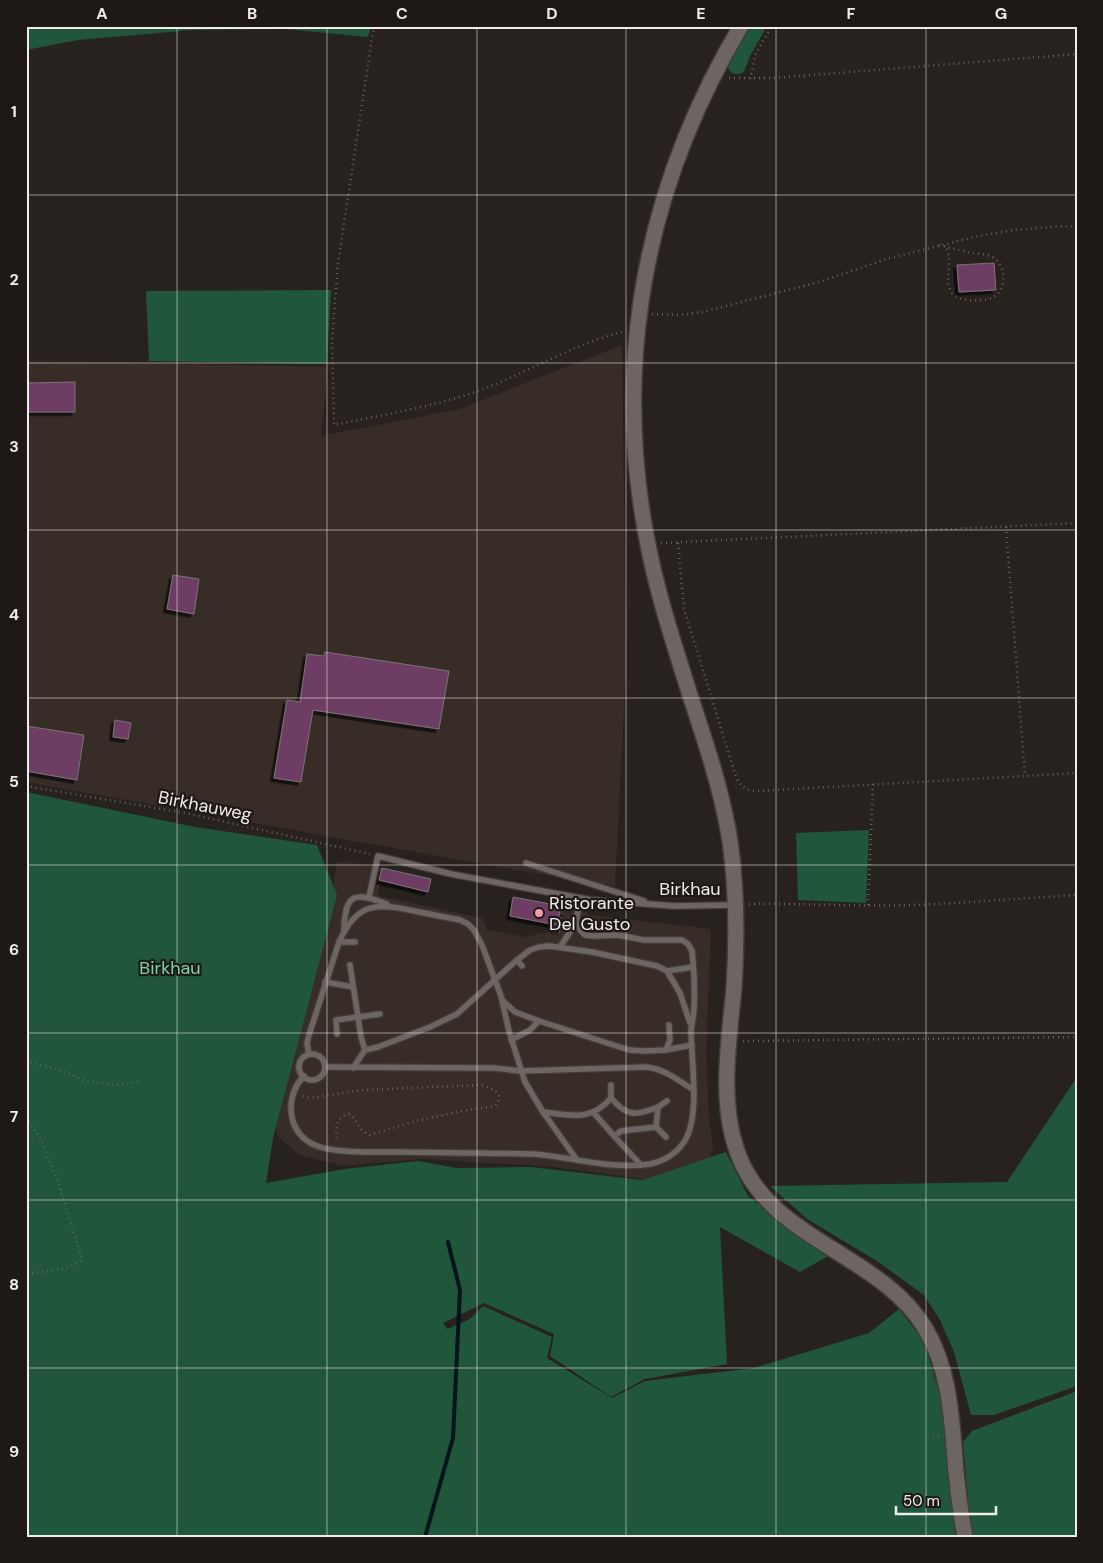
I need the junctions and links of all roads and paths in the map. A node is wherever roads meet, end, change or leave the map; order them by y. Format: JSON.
{"nodes":[{"id":1,"x":375,"y":26,"type":"edge"},
{"id":2,"x":741,"y":26,"type":"edge"},
{"id":3,"x":772,"y":26,"type":"edge"},
{"id":4,"x":1077,"y":54,"type":"edge"},
{"id":5,"x":712,"y":77,"type":"junction"},
{"id":6,"x":750,"y":79,"type":"junction"},
{"id":7,"x":1077,"y":227,"type":"edge"},
{"id":8,"x":938,"y":245,"type":"junction"},
{"id":9,"x":946,"y":247,"type":"junction"},
{"id":10,"x":638,"y":321,"type":"junction"},
{"id":11,"x":1077,"y":523,"type":"edge"},
{"id":12,"x":1006,"y":527,"type":"junction"},
{"id":13,"x":1077,"y":773,"type":"edge"},
{"id":14,"x":1025,"y":776,"type":"junction"},
{"id":15,"x":873,"y":784,"type":"junction"},
{"id":16,"x":26,"y":786,"type":"edge"},
{"id":17,"x":378,"y":856,"type":"junction"},
{"id":18,"x":526,"y":863,"type":"dead end"},
{"id":19,"x":1077,"y":895,"type":"edge"},
{"id":20,"x":369,"y":897,"type":"junction"},
{"id":21,"x":580,"y":898,"type":"junction"},
{"id":22,"x":654,"y":904,"type":"junction"},
{"id":23,"x":736,"y":905,"type":"junction"},
{"id":24,"x":392,"y":906,"type":"junction"},
{"id":25,"x":868,"y":906,"type":"junction"},
{"id":26,"x":419,"y":912,"type":"junction"},
{"id":27,"x":417,"y":920,"type":"dead end"},
{"id":28,"x":576,"y":923,"type":"junction"},
{"id":29,"x":344,"y":930,"type":"junction"},
{"id":30,"x":339,"y":942,"type":"junction"},
{"id":31,"x":355,"y":942,"type":"dead end"},
{"id":32,"x":560,"y":947,"type":"junction"},
{"id":33,"x":517,"y":960,"type":"junction"},
{"id":34,"x":350,"y":965,"type":"dead end"},
{"id":35,"x":522,"y":966,"type":"dead end"},
{"id":36,"x":693,"y":967,"type":"junction"},
{"id":37,"x":667,"y":971,"type":"junction"},
{"id":38,"x":495,"y":980,"type":"junction"},
{"id":39,"x":325,"y":982,"type":"junction"},
{"id":40,"x":353,"y":987,"type":"junction"},
{"id":41,"x":502,"y":1000,"type":"junction"},
{"id":42,"x":380,"y":1014,"type":"dead end"},
{"id":43,"x":358,"y":1017,"type":"junction"},
{"id":44,"x":539,"y":1021,"type":"junction"},
{"id":45,"x":668,"y":1025,"type":"dead end"},
{"id":46,"x":691,"y":1028,"type":"junction"},
{"id":47,"x":337,"y":1034,"type":"dead end"},
{"id":48,"x":1077,"y":1037,"type":"edge"},
{"id":49,"x":511,"y":1040,"type":"junction"},
{"id":50,"x":748,"y":1042,"type":"dead end"},
{"id":51,"x":692,"y":1045,"type":"junction"},
{"id":52,"x":365,"y":1050,"type":"junction"},
{"id":53,"x":666,"y":1050,"type":"junction"},
{"id":54,"x":309,"y":1054,"type":"junction"},
{"id":55,"x":26,"y":1061,"type":"edge"},
{"id":56,"x":325,"y":1067,"type":"junction"},
{"id":57,"x":353,"y":1068,"type":"junction"},
{"id":58,"x":520,"y":1070,"type":"junction"},
{"id":59,"x":304,"y":1076,"type":"junction"},
{"id":60,"x":139,"y":1082,"type":"dead end"},
{"id":61,"x":611,"y":1085,"type":"dead end"},
{"id":62,"x":294,"y":1090,"type":"junction"},
{"id":63,"x":694,"y":1090,"type":"junction"},
{"id":64,"x":611,"y":1098,"type":"junction"},
{"id":65,"x":667,"y":1101,"type":"dead end"},
{"id":66,"x":658,"y":1107,"type":"junction"},
{"id":67,"x":543,"y":1112,"type":"junction"},
{"id":68,"x":594,"y":1112,"type":"junction"},
{"id":69,"x":26,"y":1117,"type":"edge"},
{"id":70,"x":656,"y":1127,"type":"junction"},
{"id":71,"x":614,"y":1136,"type":"junction"},
{"id":72,"x":666,"y":1137,"type":"dead end"},
{"id":73,"x":338,"y":1150,"type":"junction"},
{"id":74,"x":577,"y":1160,"type":"junction"},
{"id":75,"x":641,"y":1165,"type":"junction"},
{"id":76,"x":26,"y":1274,"type":"edge"},
{"id":77,"x":965,"y":1537,"type":"edge"}],
"edges":[{"from":1,"to":10,"type":"path"},
{"from":2,"to":5,"type":"street"},
{"from":3,"to":6,"type":"path"},
{"from":4,"to":6,"type":"path"},
{"from":5,"to":6,"type":"path"},
{"from":5,"to":10,"type":"street"},
{"from":7,"to":8,"type":"path"},
{"from":8,"to":9,"type":"path"},
{"from":8,"to":10,"type":"path"},
{"from":9,"to":9,"type":"path"},
{"from":10,"to":23,"type":"street"},
{"from":11,"to":12,"type":"path"},
{"from":12,"to":14,"type":"path"},
{"from":12,"to":15,"type":"path"},
{"from":13,"to":14,"type":"path"},
{"from":14,"to":15,"type":"path"},
{"from":15,"to":25,"type":"path"},
{"from":16,"to":17,"type":"path","name":"Birkhauweg"},
{"from":17,"to":20,"type":"lane"},
{"from":17,"to":21,"type":"lane","name":"Birkhau"},
{"from":18,"to":22,"type":"lane"},
{"from":19,"to":25,"type":"path"},
{"from":20,"to":24,"type":"lane"},
{"from":20,"to":29,"type":"lane"},
{"from":21,"to":22,"type":"lane","name":"Birkhau"},
{"from":21,"to":28,"type":"lane"},
{"from":22,"to":23,"type":"lane","name":"Birkhau"},
{"from":23,"to":25,"type":"path"},
{"from":23,"to":77,"type":"street"},
{"from":24,"to":26,"type":"lane"},
{"from":24,"to":29,"type":"lane"},
{"from":26,"to":27,"type":"lane"},
{"from":26,"to":38,"type":"lane"},
{"from":28,"to":32,"type":"lane"},
{"from":28,"to":36,"type":"lane"},
{"from":29,"to":30,"type":"lane"},
{"from":30,"to":31,"type":"lane"},
{"from":30,"to":39,"type":"lane"},
{"from":32,"to":33,"type":"lane"},
{"from":32,"to":37,"type":"lane"},
{"from":33,"to":35,"type":"lane"},
{"from":33,"to":38,"type":"lane"},
{"from":34,"to":40,"type":"lane"},
{"from":36,"to":37,"type":"lane"},
{"from":36,"to":46,"type":"lane"},
{"from":37,"to":46,"type":"lane"},
{"from":38,"to":41,"type":"lane"},
{"from":38,"to":52,"type":"lane"},
{"from":39,"to":40,"type":"lane"},
{"from":39,"to":54,"type":"lane"},
{"from":40,"to":43,"type":"lane"},
{"from":41,"to":44,"type":"lane"},
{"from":41,"to":49,"type":"lane"},
{"from":42,"to":43,"type":"lane"},
{"from":43,"to":47,"type":"lane"},
{"from":43,"to":52,"type":"lane"},
{"from":44,"to":49,"type":"lane"},
{"from":44,"to":53,"type":"lane"},
{"from":45,"to":53,"type":"lane"},
{"from":46,"to":51,"type":"lane"},
{"from":48,"to":50,"type":"path"},
{"from":49,"to":58,"type":"lane"},
{"from":51,"to":53,"type":"lane"},
{"from":51,"to":63,"type":"lane"},
{"from":52,"to":57,"type":"lane"},
{"from":54,"to":56,"type":"lane"},
{"from":54,"to":59,"type":"lane"},
{"from":55,"to":60,"type":"path"},
{"from":56,"to":57,"type":"lane"},
{"from":56,"to":59,"type":"lane"},
{"from":57,"to":58,"type":"lane"},
{"from":58,"to":63,"type":"lane"},
{"from":58,"to":67,"type":"lane"},
{"from":59,"to":62,"type":"lane"},
{"from":61,"to":64,"type":"lane"},
{"from":62,"to":73,"type":"lane"},
{"from":62,"to":73,"type":"path"},
{"from":63,"to":75,"type":"lane"},
{"from":64,"to":66,"type":"lane"},
{"from":64,"to":68,"type":"lane"},
{"from":65,"to":66,"type":"lane"},
{"from":66,"to":70,"type":"lane"},
{"from":67,"to":68,"type":"lane"},
{"from":67,"to":74,"type":"lane"},
{"from":68,"to":71,"type":"lane"},
{"from":69,"to":76,"type":"path"},
{"from":70,"to":71,"type":"lane"},
{"from":70,"to":72,"type":"lane"},
{"from":71,"to":75,"type":"lane"},
{"from":73,"to":74,"type":"lane"},
{"from":74,"to":75,"type":"lane"}]}
